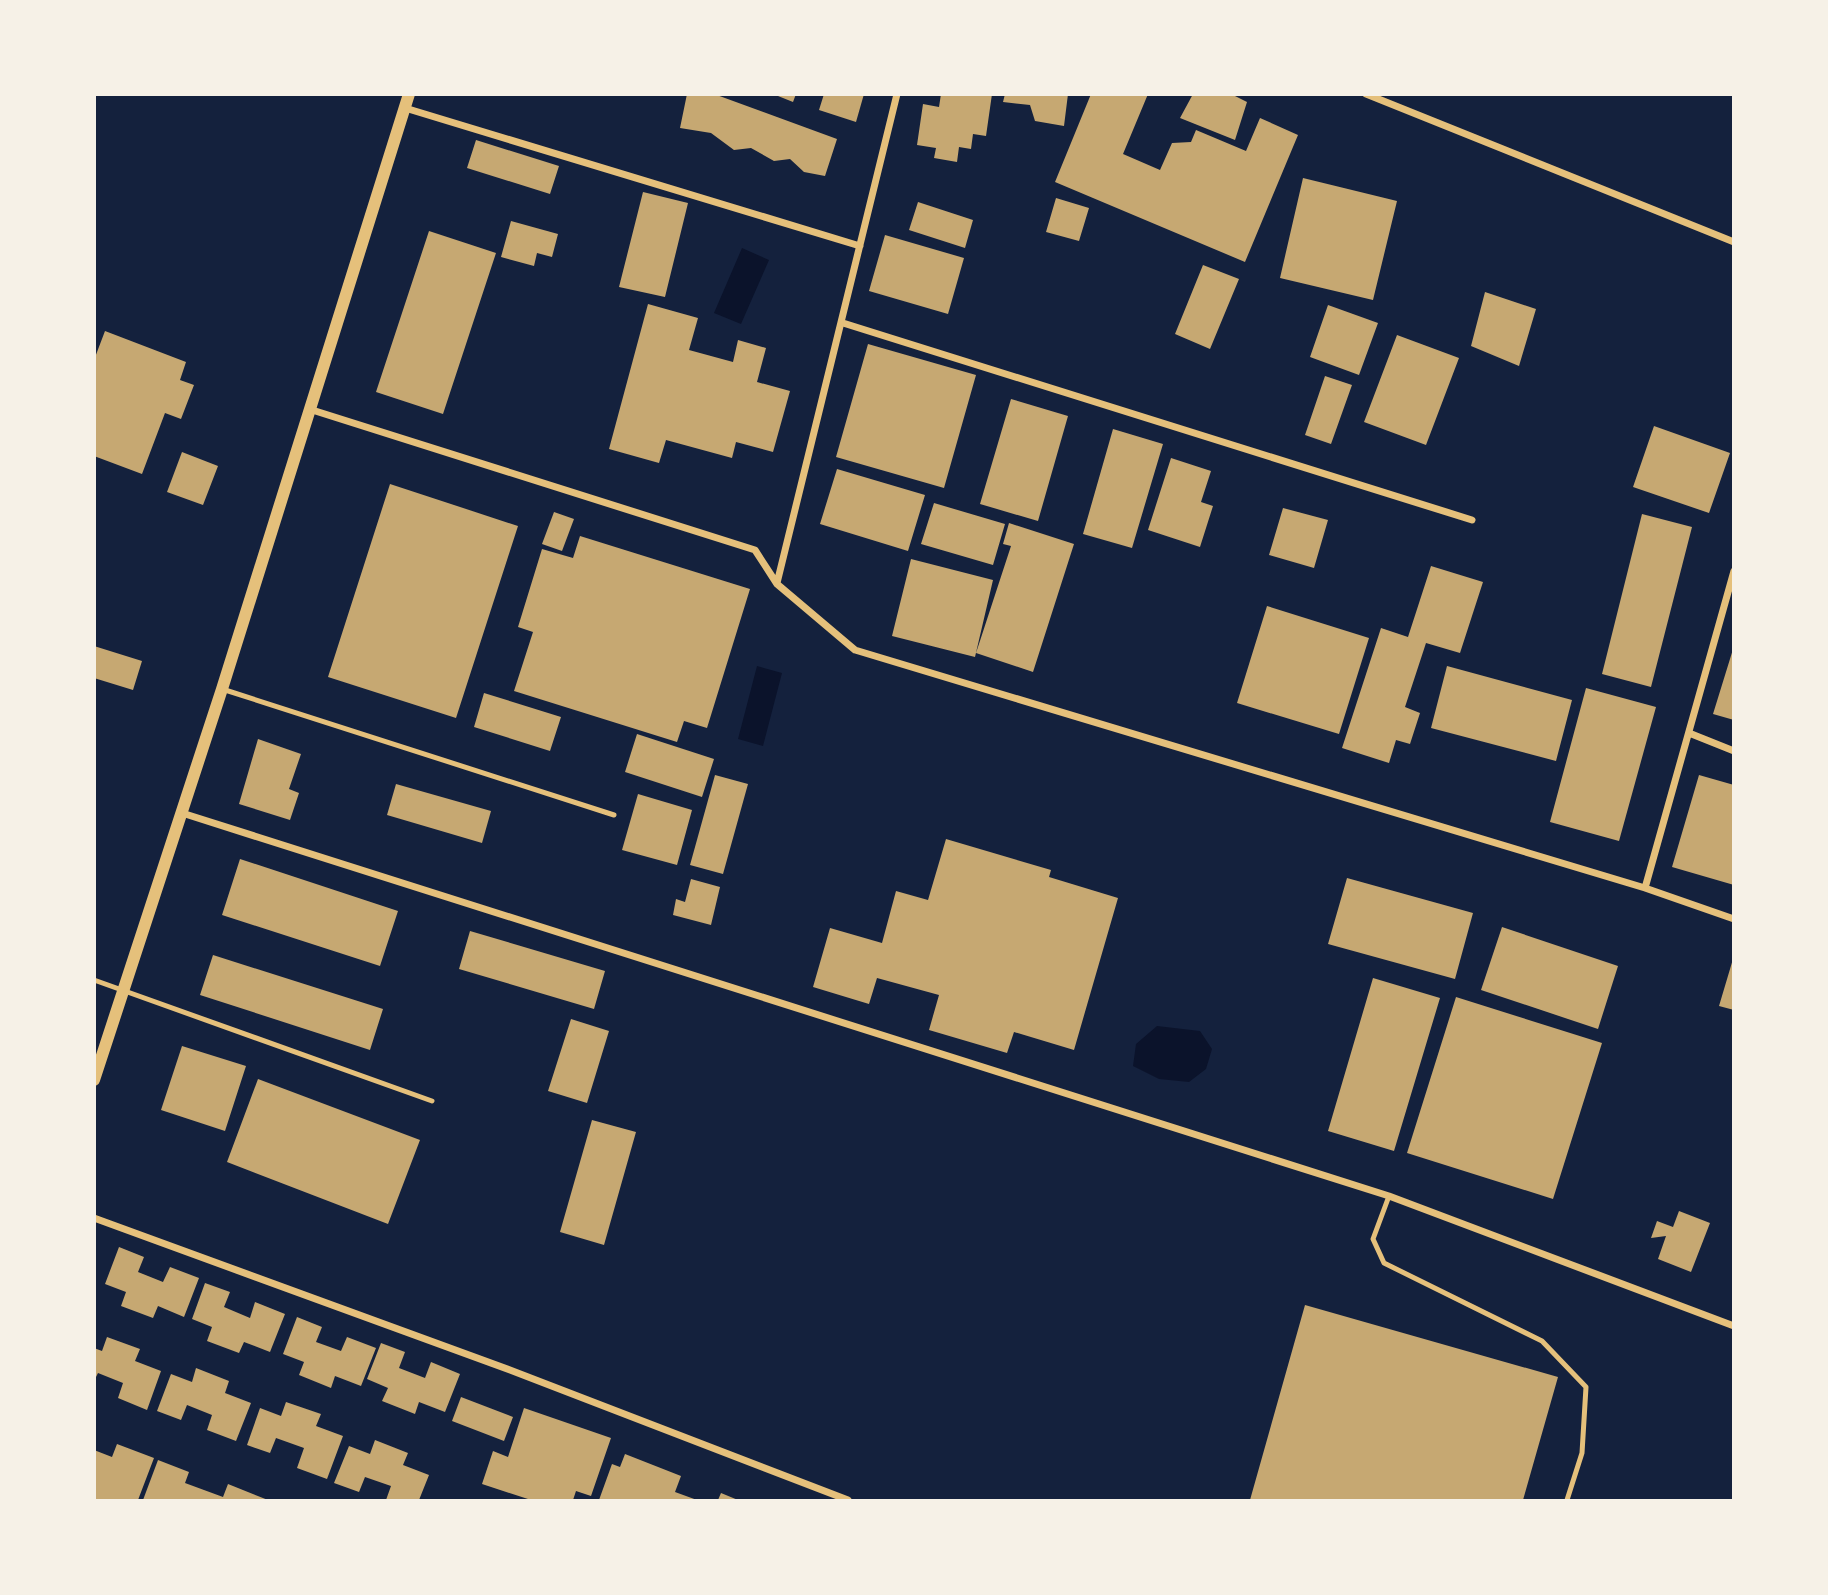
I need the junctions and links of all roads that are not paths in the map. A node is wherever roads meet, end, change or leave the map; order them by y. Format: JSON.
{"nodes":[{"id":1,"x":409,"y":94,"type":"edge"},
{"id":2,"x":897,"y":94,"type":"edge"},
{"id":3,"x":1366,"y":94,"type":"edge"},
{"id":4,"x":405,"y":108,"type":"junction"},
{"id":5,"x":1734,"y":242,"type":"edge"},
{"id":6,"x":860,"y":246,"type":"junction"},
{"id":7,"x":843,"y":323,"type":"junction"},
{"id":8,"x":308,"y":408,"type":"junction"},
{"id":9,"x":1472,"y":520,"type":"dead end"},
{"id":10,"x":1734,"y":571,"type":"edge"},
{"id":11,"x":778,"y":584,"type":"junction"},
{"id":12,"x":1730,"y":598,"type":"edge"},
{"id":13,"x":222,"y":689,"type":"junction"},
{"id":14,"x":1689,"y":733,"type":"junction"},
{"id":15,"x":1734,"y":751,"type":"edge"},
{"id":16,"x":182,"y":813,"type":"junction"},
{"id":17,"x":614,"y":815,"type":"dead end"},
{"id":18,"x":1645,"y":888,"type":"junction"},
{"id":19,"x":1734,"y":919,"type":"edge"},
{"id":20,"x":94,"y":980,"type":"edge"},
{"id":21,"x":123,"y":991,"type":"junction"},
{"id":22,"x":94,"y":1080,"type":"edge"},
{"id":23,"x":432,"y":1101,"type":"dead end"},
{"id":24,"x":1390,"y":1196,"type":"junction"},
{"id":25,"x":94,"y":1218,"type":"edge"},
{"id":26,"x":1734,"y":1326,"type":"edge"},
{"id":27,"x":848,"y":1500,"type":"edge"},
{"id":28,"x":1567,"y":1500,"type":"edge"}],
"edges":[{"from":1,"to":4,"type":"street"},
{"from":2,"to":6,"type":"street"},
{"from":3,"to":5,"type":"street"},
{"from":4,"to":6,"type":"street"},
{"from":4,"to":8,"type":"street"},
{"from":6,"to":7,"type":"street"},
{"from":7,"to":9,"type":"street"},
{"from":7,"to":11,"type":"street"},
{"from":8,"to":11,"type":"street"},
{"from":8,"to":13,"type":"street"},
{"from":10,"to":12,"type":"street"},
{"from":11,"to":18,"type":"street"},
{"from":12,"to":14,"type":"street"},
{"from":13,"to":16,"type":"street"},
{"from":13,"to":17,"type":"lane"},
{"from":14,"to":15,"type":"street"},
{"from":14,"to":18,"type":"street"},
{"from":16,"to":21,"type":"street"},
{"from":16,"to":24,"type":"street"},
{"from":18,"to":19,"type":"street"},
{"from":20,"to":21,"type":"lane"},
{"from":21,"to":22,"type":"street"},
{"from":21,"to":23,"type":"lane"},
{"from":24,"to":26,"type":"street"},
{"from":24,"to":28,"type":"lane"},
{"from":25,"to":27,"type":"street"}]}
